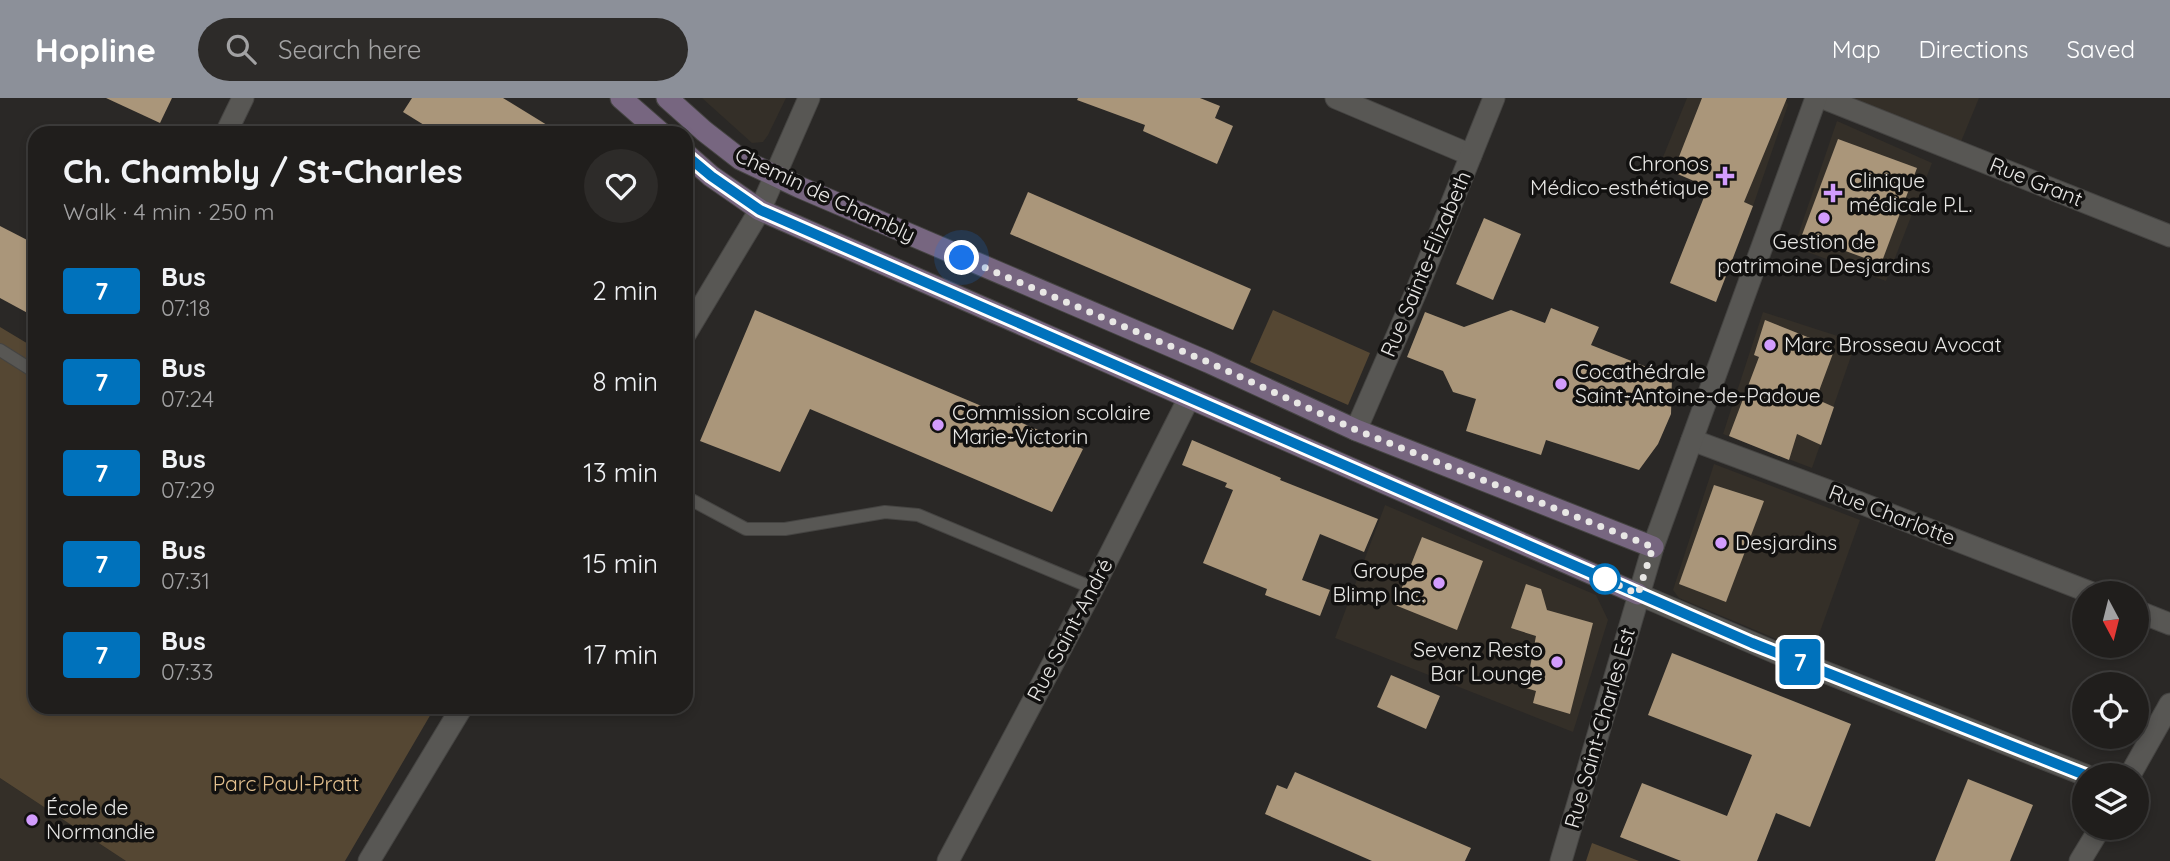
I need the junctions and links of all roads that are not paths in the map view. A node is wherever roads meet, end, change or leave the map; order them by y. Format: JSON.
{"nodes":[{"id":1,"x":243,"y":98,"type":"edge"},
{"id":2,"x":621,"y":98,"type":"edge"},
{"id":3,"x":667,"y":98,"type":"edge"},
{"id":4,"x":809,"y":98,"type":"edge"},
{"id":5,"x":1336,"y":98,"type":"edge"},
{"id":6,"x":1494,"y":98,"type":"edge"},
{"id":7,"x":1816,"y":98,"type":"edge"},
{"id":8,"x":1823,"y":98,"type":"edge"},
{"id":9,"x":229,"y":126,"type":"edge"},
{"id":10,"x":653,"y":126,"type":"edge"},
{"id":11,"x":1471,"y":155,"type":"junction"},
{"id":12,"x":693,"y":161,"type":"edge"},
{"id":13,"x":775,"y":176,"type":"junction"},
{"id":14,"x":760,"y":210,"type":"junction"},
{"id":15,"x":2170,"y":236,"type":"edge"},
{"id":16,"x":693,"y":321,"type":"edge"},
{"id":17,"x":0,"y":350,"type":"edge"},
{"id":18,"x":28,"y":368,"type":"edge"},
{"id":19,"x":1189,"y":398,"type":"junction"},
{"id":20,"x":1356,"y":430,"type":"junction"},
{"id":21,"x":1692,"y":440,"type":"junction"},
{"id":22,"x":693,"y":502,"type":"edge"},
{"id":23,"x":1653,"y":547,"type":"junction"},
{"id":24,"x":2072,"y":585,"type":"edge"},
{"id":25,"x":1093,"y":588,"type":"junction"},
{"id":26,"x":1638,"y":594,"type":"junction"},
{"id":27,"x":2149,"y":616,"type":"edge"},
{"id":28,"x":2170,"y":624,"type":"edge"},
{"id":29,"x":2170,"y":704,"type":"edge"},
{"id":30,"x":458,"y":714,"type":"edge"},
{"id":31,"x":2137,"y":763,"type":"edge"},
{"id":32,"x":2072,"y":770,"type":"edge"},
{"id":33,"x":2092,"y":840,"type":"edge"},
{"id":34,"x":369,"y":861,"type":"edge"},
{"id":35,"x":948,"y":861,"type":"edge"},
{"id":36,"x":1561,"y":861,"type":"edge"},
{"id":37,"x":2080,"y":861,"type":"edge"}],
"edges":[{"from":1,"to":9,"type":"street"},
{"from":2,"to":10,"type":"main road"},
{"from":3,"to":13,"type":"main road","name":"Chemin de Chambly"},
{"from":4,"to":13,"type":"street"},
{"from":5,"to":11,"type":"street"},
{"from":6,"to":11,"type":"street","name":"Rue Sainte-Élizabeth"},
{"from":7,"to":21,"type":"street","name":"Rue Saint-Charles Est"},
{"from":8,"to":15,"type":"street","name":"Rue Grant"},
{"from":11,"to":20,"type":"street","name":"Rue Sainte-Élizabeth"},
{"from":12,"to":14,"type":"main road","name":"Chemin de Chambly"},
{"from":13,"to":14,"type":"street"},
{"from":13,"to":20,"type":"main road","name":"Chemin de Chambly"},
{"from":14,"to":16,"type":"street"},
{"from":14,"to":19,"type":"main road","name":"Chemin de Chambly"},
{"from":17,"to":18,"type":"lane"},
{"from":19,"to":25,"type":"street","name":"Rue Saint-André"},
{"from":19,"to":26,"type":"main road","name":"Chemin de Chambly"},
{"from":20,"to":23,"type":"main road","name":"Chemin de Chambly"},
{"from":21,"to":23,"type":"street","name":"Rue Saint-Charles Est"},
{"from":21,"to":24,"type":"street","name":"Rue Charlotte"},
{"from":22,"to":25,"type":"lane"},
{"from":23,"to":26,"type":"street","name":"Rue Saint-Charles Est"},
{"from":25,"to":35,"type":"street","name":"Rue Saint-André"},
{"from":26,"to":32,"type":"street","name":"Chemin de Chambly"},
{"from":26,"to":36,"type":"street","name":"Rue Saint-Charles Est"},
{"from":27,"to":28,"type":"street"},
{"from":29,"to":31,"type":"street"},
{"from":30,"to":34,"type":"street"},
{"from":33,"to":37,"type":"street"}]}
